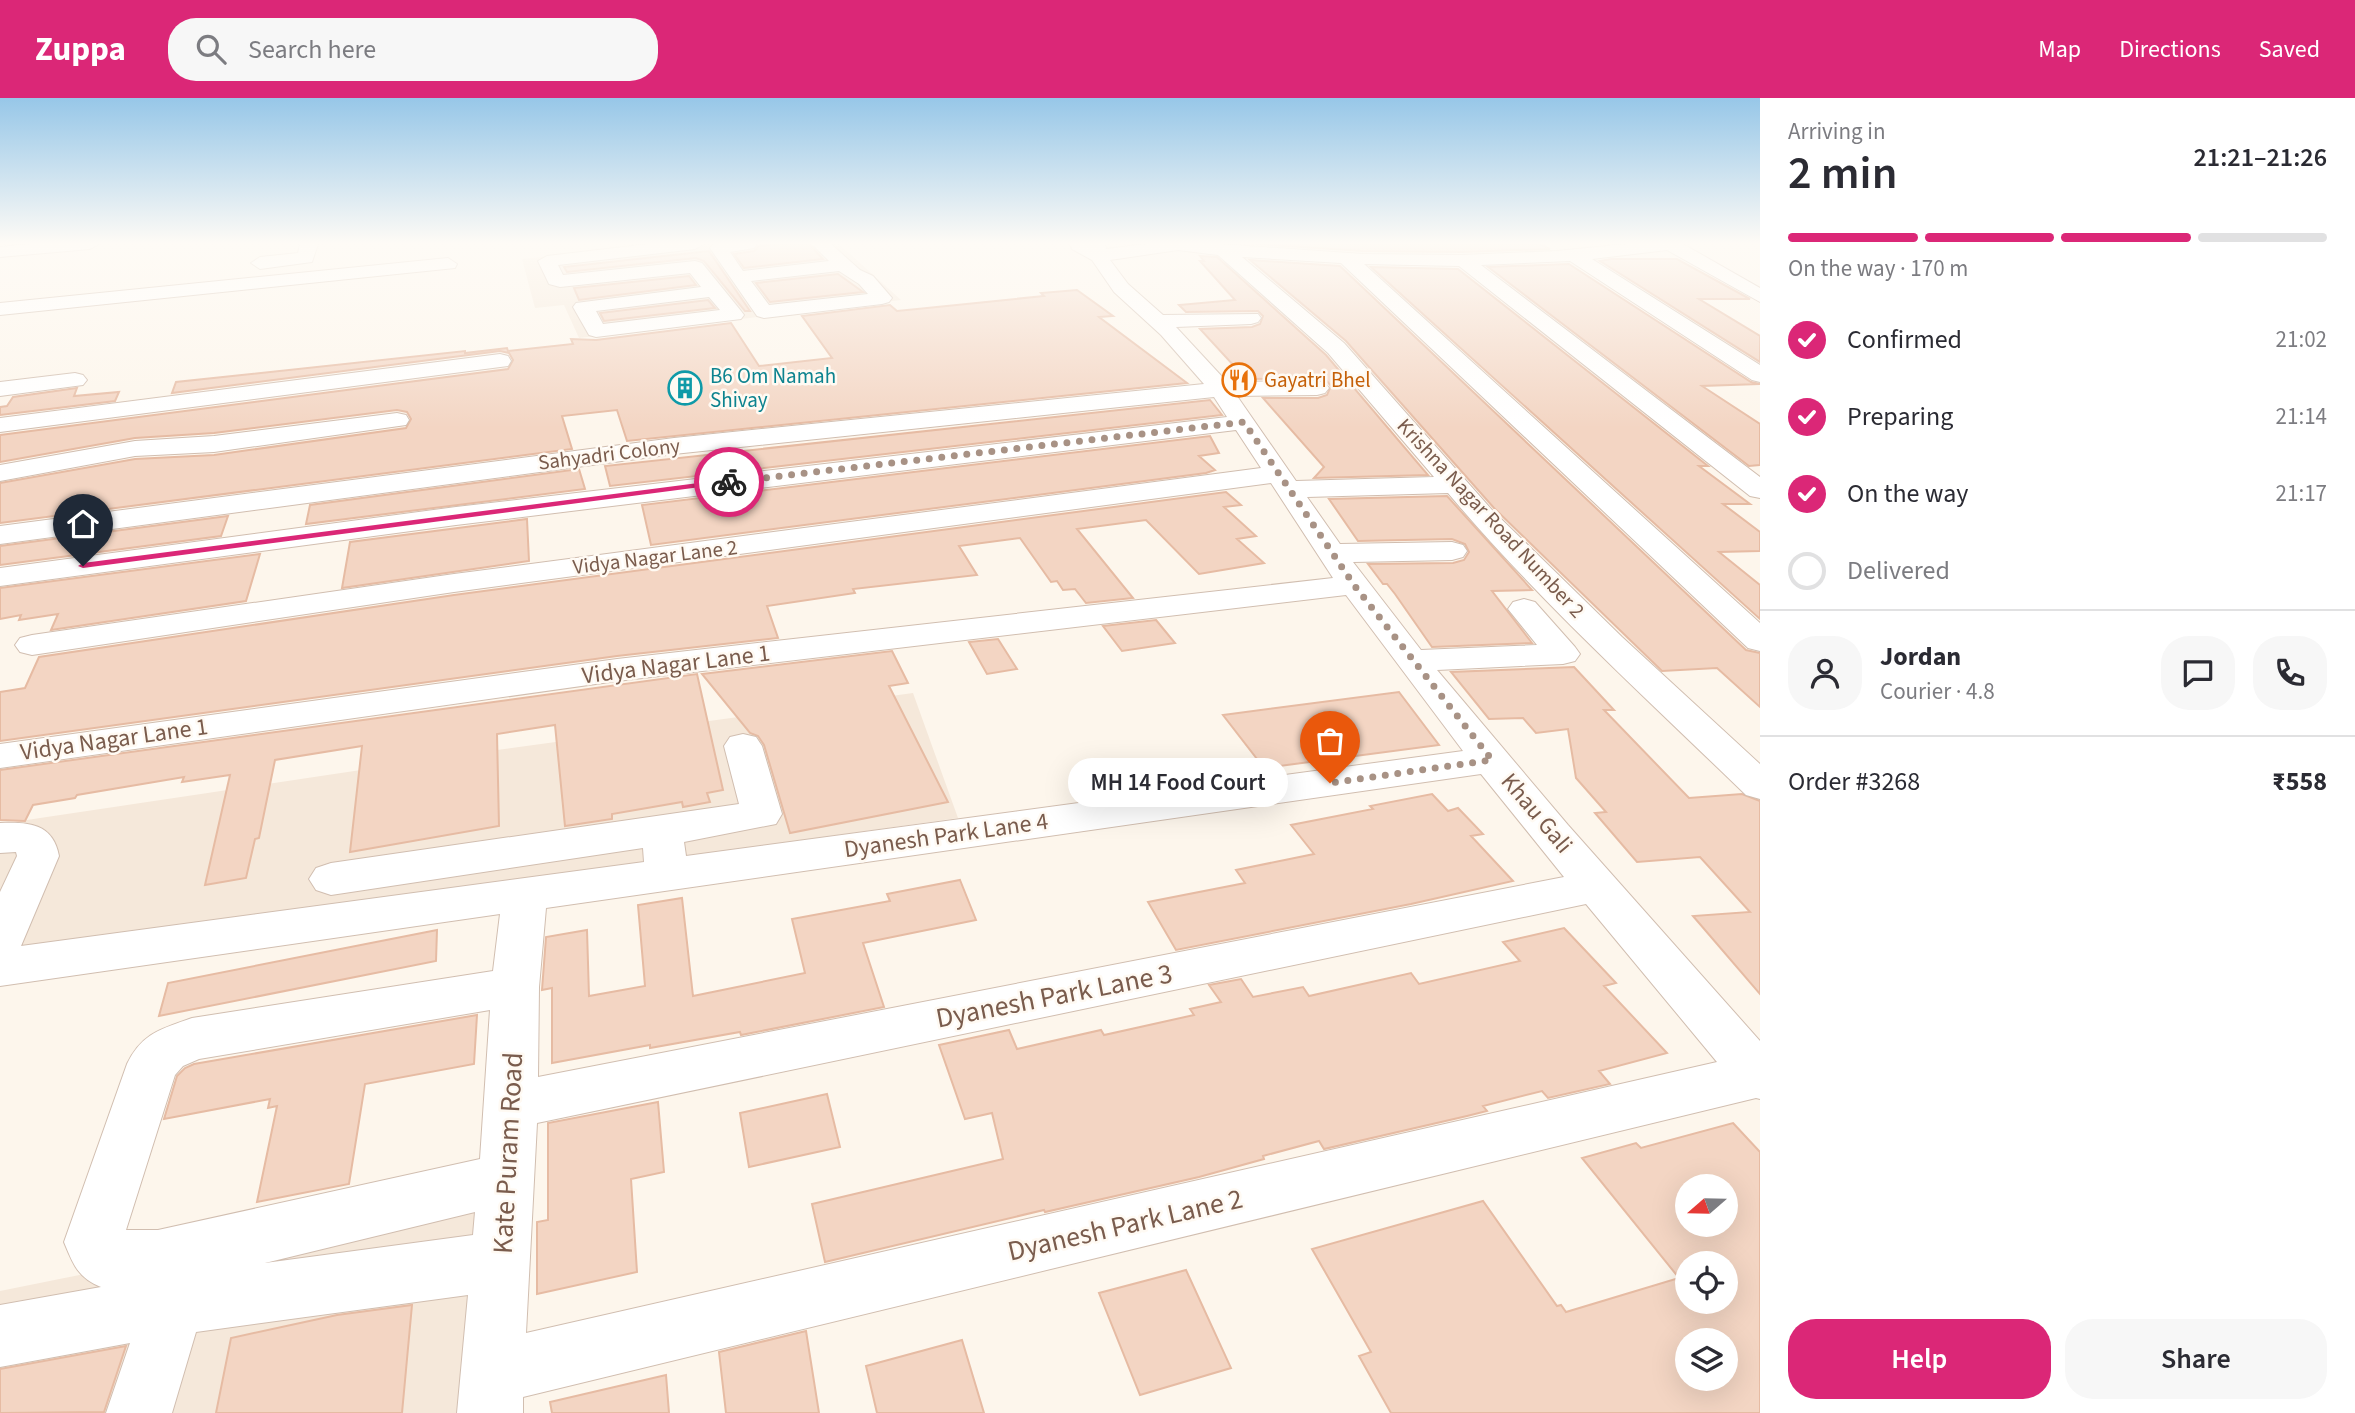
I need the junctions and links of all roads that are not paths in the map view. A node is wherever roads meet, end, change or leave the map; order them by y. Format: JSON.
{"nodes":[{"id":1,"x":36,"y":305,"type":"edge"},
{"id":2,"x":596,"y":305,"type":"edge"},
{"id":3,"x":726,"y":305,"type":"edge"},
{"id":4,"x":759,"y":305,"type":"edge"},
{"id":5,"x":820,"y":305,"type":"edge"},
{"id":6,"x":1141,"y":305,"type":"edge"},
{"id":7,"x":1287,"y":305,"type":"edge"},
{"id":8,"x":1397,"y":305,"type":"edge"},
{"id":9,"x":1522,"y":305,"type":"edge"},
{"id":10,"x":1652,"y":305,"type":"edge"},
{"id":11,"x":0,"y":309,"type":"edge"},
{"id":12,"x":1251,"y":318,"type":"dead end"},
{"id":13,"x":1159,"y":321,"type":"junction"},
{"id":14,"x":499,"y":361,"type":"dead end"},
{"id":15,"x":1760,"y":375,"type":"edge"},
{"id":16,"x":75,"y":380,"type":"dead end"},
{"id":17,"x":1317,"y":388,"type":"dead end"},
{"id":18,"x":0,"y":389,"type":"edge"},
{"id":19,"x":1220,"y":389,"type":"junction"},
{"id":20,"x":397,"y":420,"type":"dead end"},
{"id":21,"x":1244,"y":422,"type":"junction"},
{"id":22,"x":0,"y":425,"type":"edge"},
{"id":23,"x":0,"y":473,"type":"edge"},
{"id":24,"x":1283,"y":482,"type":"junction"},
{"id":25,"x":1455,"y":485,"type":"junction"},
{"id":26,"x":1760,"y":490,"type":"edge"},
{"id":27,"x":0,"y":535,"type":"edge"},
{"id":28,"x":1452,"y":551,"type":"dead end"},
{"id":29,"x":1332,"y":553,"type":"junction"},
{"id":30,"x":0,"y":578,"type":"edge"},
{"id":31,"x":1354,"y":585,"type":"junction"},
{"id":32,"x":1524,"y":609,"type":"dead end"},
{"id":33,"x":1760,"y":641,"type":"edge"},
{"id":34,"x":32,"y":645,"type":"dead end"},
{"id":35,"x":1413,"y":662,"type":"junction"},
{"id":36,"x":743,"y":746,"type":"dead end"},
{"id":37,"x":0,"y":756,"type":"edge"},
{"id":38,"x":1492,"y":760,"type":"junction"},
{"id":39,"x":1760,"y":786,"type":"edge"},
{"id":40,"x":662,"y":831,"type":"junction"},
{"id":41,"x":0,"y":838,"type":"edge"},
{"id":42,"x":667,"y":875,"type":"junction"},
{"id":43,"x":331,"y":879,"type":"dead end"},
{"id":44,"x":1598,"y":886,"type":"junction"},
{"id":45,"x":525,"y":892,"type":"junction"},
{"id":46,"x":0,"y":941,"type":"edge"},
{"id":47,"x":0,"y":967,"type":"edge"},
{"id":48,"x":515,"y":987,"type":"junction"},
{"id":49,"x":1759,"y":1076,"type":"edge"},
{"id":50,"x":511,"y":1105,"type":"junction"},
{"id":51,"x":506,"y":1178,"type":"junction"},
{"id":52,"x":501,"y":1261,"type":"junction"},
{"id":53,"x":174,"y":1305,"type":"junction"},
{"id":54,"x":0,"y":1336,"type":"edge"},
{"id":55,"x":491,"y":1393,"type":"edge"},
{"id":56,"x":139,"y":1413,"type":"edge"}],
"edges":[{"from":1,"to":11,"type":"street"},
{"from":2,"to":3,"type":"street"},
{"from":4,"to":5,"type":"street"},
{"from":6,"to":13,"type":"street","name":"Khau Gali"},
{"from":7,"to":25,"type":"street","name":"Krishna Nagar Road Number 2"},
{"from":8,"to":33,"type":"street"},
{"from":9,"to":26,"type":"street"},
{"from":10,"to":15,"type":"street"},
{"from":12,"to":13,"type":"street"},
{"from":13,"to":19,"type":"street","name":"Khau Gali"},
{"from":14,"to":22,"type":"street"},
{"from":16,"to":18,"type":"street"},
{"from":17,"to":19,"type":"street","name":"Sahyadri Colony"},
{"from":19,"to":21,"type":"street","name":"Khau Gali"},
{"from":19,"to":27,"type":"street","name":"Sahyadri Colony"},
{"from":20,"to":23,"type":"street"},
{"from":21,"to":24,"type":"street","name":"Khau Gali"},
{"from":21,"to":30,"type":"street"},
{"from":24,"to":25,"type":"street","name":"Vidya Nagar Lane 2"},
{"from":24,"to":29,"type":"street","name":"Khau Gali"},
{"from":24,"to":34,"type":"street","name":"Vidya Nagar Lane 2"},
{"from":25,"to":39,"type":"street","name":"Krishna Nagar Road Number 2"},
{"from":28,"to":29,"type":"street"},
{"from":29,"to":31,"type":"street","name":"Khau Gali"},
{"from":31,"to":35,"type":"street","name":"Khau Gali"},
{"from":31,"to":37,"type":"street","name":"Vidya Nagar Lane 1"},
{"from":32,"to":35,"type":"street"},
{"from":35,"to":38,"type":"street","name":"Khau Gali"},
{"from":36,"to":40,"type":"street"},
{"from":38,"to":42,"type":"street","name":"Dyanesh Park Lane 4"},
{"from":38,"to":44,"type":"street","name":"Khau Gali"},
{"from":40,"to":42,"type":"street"},
{"from":40,"to":43,"type":"street"},
{"from":41,"to":46,"type":"street"},
{"from":42,"to":45,"type":"street","name":"Dyanesh Park Lane 4"},
{"from":44,"to":49,"type":"street","name":"Khau Gali"},
{"from":44,"to":50,"type":"street","name":"Dyanesh Park Lane 3"},
{"from":45,"to":47,"type":"street","name":"Dyanesh Park Lane 4"},
{"from":45,"to":48,"type":"street","name":"Kate Puram Road"},
{"from":48,"to":50,"type":"street","name":"Kate Puram Road"},
{"from":48,"to":51,"type":"street"},
{"from":49,"to":55,"type":"street","name":"Dyanesh Park Lane 2"},
{"from":50,"to":51,"type":"street","name":"Kate Puram Road"},
{"from":51,"to":52,"type":"street","name":"Kate Puram Road"},
{"from":52,"to":53,"type":"street"},
{"from":52,"to":55,"type":"street","name":"Kate Puram Road"},
{"from":53,"to":54,"type":"street"},
{"from":53,"to":56,"type":"street"}]}
